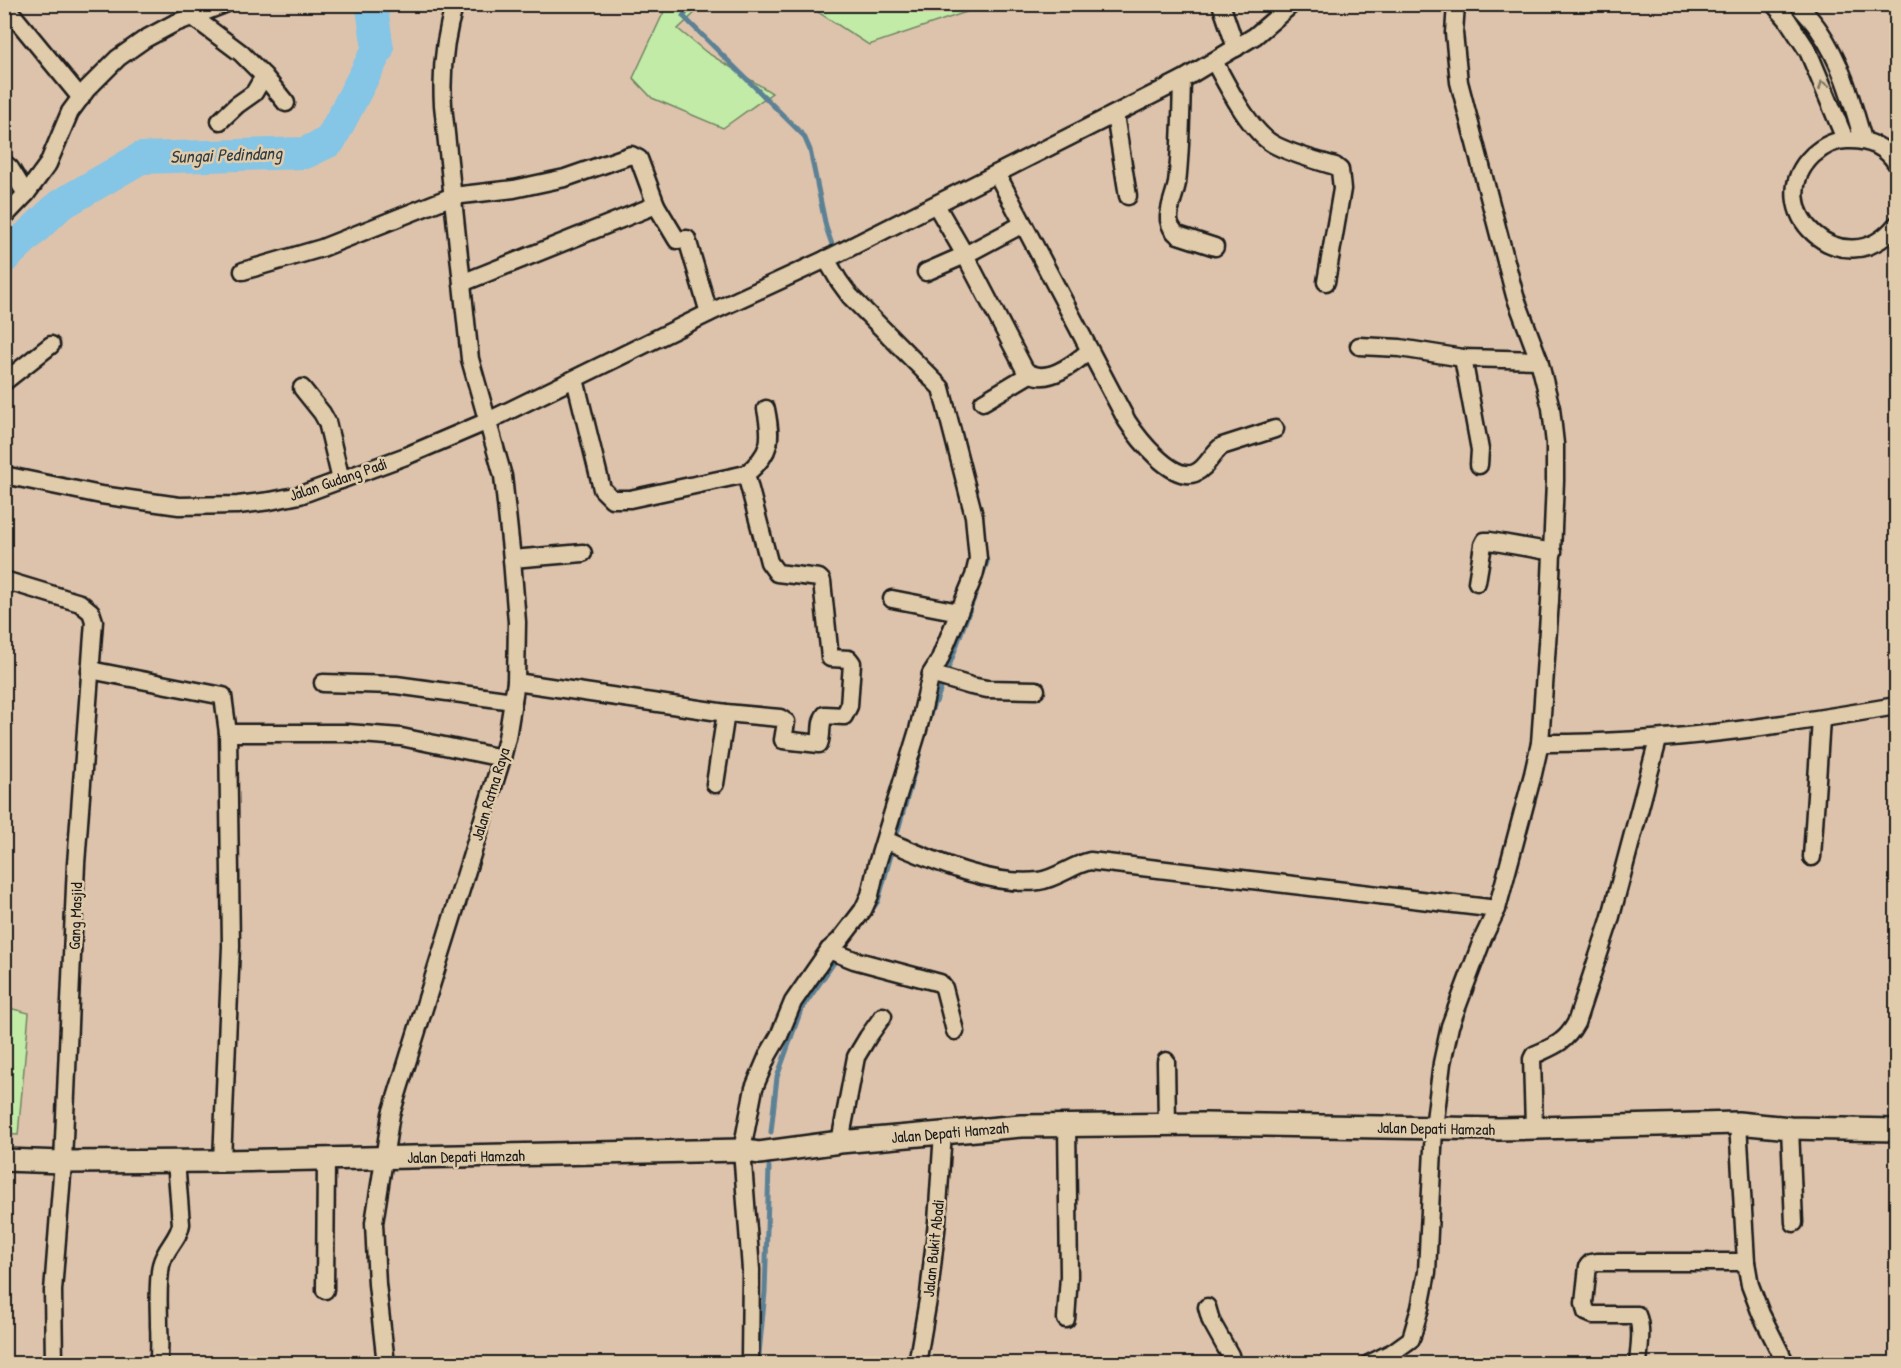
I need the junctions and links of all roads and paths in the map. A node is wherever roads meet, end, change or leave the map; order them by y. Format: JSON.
{"nodes":[{"id":1,"x":225,"y":4,"type":"edge"},
{"id":2,"x":455,"y":4,"type":"edge"},
{"id":3,"x":1221,"y":4,"type":"edge"},
{"id":4,"x":1292,"y":4,"type":"edge"},
{"id":5,"x":1455,"y":4,"type":"edge"},
{"id":6,"x":1774,"y":4,"type":"edge"},
{"id":7,"x":1798,"y":4,"type":"edge"},
{"id":8,"x":8,"y":9,"type":"dead end"},
{"id":9,"x":189,"y":10,"type":"edge"},
{"id":10,"x":1236,"y":48,"type":"junction"},
{"id":11,"x":1214,"y":61,"type":"junction"},
{"id":12,"x":264,"y":76,"type":"junction"},
{"id":13,"x":1182,"y":80,"type":"junction"},
{"id":14,"x":81,"y":98,"type":"junction"},
{"id":15,"x":285,"y":103,"type":"dead end"},
{"id":16,"x":1115,"y":115,"type":"junction"},
{"id":17,"x":220,"y":121,"type":"dead end"},
{"id":18,"x":1845,"y":139,"type":"junction"},
{"id":19,"x":1863,"y":140,"type":"junction"},
{"id":20,"x":4,"y":163,"type":"edge"},
{"id":21,"x":1896,"y":163,"type":"edge"},
{"id":22,"x":997,"y":174,"type":"junction"},
{"id":23,"x":26,"y":194,"type":"junction"},
{"id":24,"x":453,"y":196,"type":"junction"},
{"id":25,"x":1128,"y":196,"type":"dead end"},
{"id":26,"x":656,"y":205,"type":"junction"},
{"id":27,"x":936,"y":205,"type":"junction"},
{"id":28,"x":4,"y":217,"type":"edge"},
{"id":29,"x":1023,"y":224,"type":"junction"},
{"id":30,"x":1896,"y":225,"type":"edge"},
{"id":31,"x":1215,"y":247,"type":"dead end"},
{"id":32,"x":837,"y":254,"type":"junction"},
{"id":33,"x":965,"y":255,"type":"junction"},
{"id":34,"x":243,"y":271,"type":"dead end"},
{"id":35,"x":926,"y":272,"type":"dead end"},
{"id":36,"x":1326,"y":282,"type":"dead end"},
{"id":37,"x":462,"y":283,"type":"junction"},
{"id":38,"x":708,"y":313,"type":"junction"},
{"id":39,"x":51,"y":345,"type":"dead end"},
{"id":40,"x":1359,"y":346,"type":"dead end"},
{"id":41,"x":1089,"y":351,"type":"junction"},
{"id":42,"x":1462,"y":358,"type":"junction"},
{"id":43,"x":1539,"y":360,"type":"junction"},
{"id":44,"x":1030,"y":375,"type":"junction"},
{"id":45,"x":575,"y":380,"type":"junction"},
{"id":46,"x":4,"y":382,"type":"edge"},
{"id":47,"x":302,"y":388,"type":"dead end"},
{"id":48,"x":983,"y":402,"type":"dead end"},
{"id":49,"x":766,"y":409,"type":"dead end"},
{"id":50,"x":488,"y":421,"type":"junction"},
{"id":51,"x":1275,"y":429,"type":"dead end"},
{"id":52,"x":1479,"y":465,"type":"dead end"},
{"id":53,"x":746,"y":474,"type":"junction"},
{"id":54,"x":4,"y":475,"type":"edge"},
{"id":55,"x":341,"y":480,"type":"junction"},
{"id":56,"x":1552,"y":552,"type":"junction"},
{"id":57,"x":583,"y":554,"type":"dead end"},
{"id":58,"x":513,"y":559,"type":"junction"},
{"id":59,"x":4,"y":580,"type":"edge"},
{"id":60,"x":1477,"y":582,"type":"dead end"},
{"id":61,"x":892,"y":599,"type":"dead end"},
{"id":62,"x":959,"y":612,"type":"junction"},
{"id":63,"x":90,"y":670,"type":"junction"},
{"id":64,"x":937,"y":676,"type":"junction"},
{"id":65,"x":516,"y":682,"type":"junction"},
{"id":66,"x":323,"y":683,"type":"dead end"},
{"id":67,"x":1036,"y":690,"type":"dead end"},
{"id":68,"x":513,"y":701,"type":"junction"},
{"id":69,"x":1896,"y":706,"type":"edge"},
{"id":70,"x":726,"y":713,"type":"junction"},
{"id":71,"x":1821,"y":719,"type":"junction"},
{"id":72,"x":228,"y":733,"type":"junction"},
{"id":73,"x":1658,"y":740,"type":"junction"},
{"id":74,"x":1540,"y":743,"type":"junction"},
{"id":75,"x":501,"y":758,"type":"junction"},
{"id":76,"x":715,"y":784,"type":"dead end"},
{"id":77,"x":888,"y":842,"type":"junction"},
{"id":78,"x":1812,"y":857,"type":"dead end"},
{"id":79,"x":1497,"y":909,"type":"junction"},
{"id":80,"x":833,"y":952,"type":"junction"},
{"id":81,"x":883,"y":1016,"type":"dead end"},
{"id":82,"x":955,"y":1031,"type":"dead end"},
{"id":83,"x":1166,"y":1061,"type":"dead end"},
{"id":84,"x":1167,"y":1124,"type":"junction"},
{"id":85,"x":1738,"y":1124,"type":"junction"},
{"id":86,"x":1067,"y":1125,"type":"junction"},
{"id":87,"x":1434,"y":1128,"type":"junction"},
{"id":88,"x":1534,"y":1128,"type":"junction"},
{"id":89,"x":1790,"y":1128,"type":"junction"},
{"id":90,"x":1896,"y":1130,"type":"edge"},
{"id":91,"x":943,"y":1132,"type":"junction"},
{"id":92,"x":840,"y":1142,"type":"junction"},
{"id":93,"x":742,"y":1150,"type":"junction"},
{"id":94,"x":383,"y":1158,"type":"junction"},
{"id":95,"x":326,"y":1159,"type":"junction"},
{"id":96,"x":4,"y":1160,"type":"edge"},
{"id":97,"x":176,"y":1161,"type":"junction"},
{"id":98,"x":222,"y":1161,"type":"junction"},
{"id":99,"x":63,"y":1162,"type":"junction"},
{"id":100,"x":1794,"y":1223,"type":"dead end"},
{"id":101,"x":1746,"y":1262,"type":"junction"},
{"id":102,"x":325,"y":1290,"type":"dead end"},
{"id":103,"x":1207,"y":1307,"type":"dead end"},
{"id":104,"x":1066,"y":1318,"type":"dead end"},
{"id":105,"x":54,"y":1364,"type":"edge"},
{"id":106,"x":159,"y":1364,"type":"edge"},
{"id":107,"x":386,"y":1364,"type":"edge"},
{"id":108,"x":748,"y":1364,"type":"edge"},
{"id":109,"x":917,"y":1364,"type":"edge"},
{"id":110,"x":1232,"y":1364,"type":"edge"},
{"id":111,"x":1369,"y":1364,"type":"edge"},
{"id":112,"x":1638,"y":1364,"type":"edge"},
{"id":113,"x":1786,"y":1364,"type":"edge"}],
"edges":[{"from":1,"to":9,"type":"street"},
{"from":2,"to":24,"type":"street","name":"Jalan Ratna Raya"},
{"from":3,"to":10,"type":"street"},
{"from":4,"to":10,"type":"street","name":"Jalan Gudang Padi"},
{"from":5,"to":43,"type":"street"},
{"from":18,"to":6,"type":"street","one_way":true},
{"from":7,"to":19,"type":"street"},
{"from":8,"to":14,"type":"street"},
{"from":9,"to":12,"type":"street"},
{"from":9,"to":14,"type":"street"},
{"from":10,"to":11,"type":"street","name":"Jalan Gudang Padi"},
{"from":11,"to":13,"type":"street","name":"Jalan Gudang Padi"},
{"from":11,"to":36,"type":"street"},
{"from":12,"to":15,"type":"street"},
{"from":12,"to":17,"type":"street"},
{"from":13,"to":16,"type":"street","name":"Jalan Gudang Padi"},
{"from":13,"to":31,"type":"street"},
{"from":14,"to":23,"type":"street"},
{"from":16,"to":22,"type":"street","name":"Jalan Gudang Padi"},
{"from":16,"to":25,"type":"street"},
{"from":18,"to":19,"type":"street"},
{"from":18,"to":30,"type":"street"},
{"from":19,"to":21,"type":"street"},
{"from":20,"to":23,"type":"street"},
{"from":22,"to":27,"type":"street","name":"Jalan Gudang Padi"},
{"from":22,"to":29,"type":"street"},
{"from":23,"to":28,"type":"street"},
{"from":24,"to":26,"type":"street"},
{"from":24,"to":34,"type":"street"},
{"from":24,"to":37,"type":"street","name":"Jalan Ratna Raya"},
{"from":26,"to":37,"type":"street"},
{"from":26,"to":38,"type":"street"},
{"from":27,"to":32,"type":"street","name":"Jalan Gudang Padi"},
{"from":27,"to":33,"type":"street"},
{"from":29,"to":33,"type":"street"},
{"from":29,"to":41,"type":"street"},
{"from":32,"to":38,"type":"street","name":"Jalan Gudang Padi"},
{"from":32,"to":62,"type":"street"},
{"from":33,"to":35,"type":"street"},
{"from":33,"to":44,"type":"street"},
{"from":37,"to":50,"type":"street","name":"Jalan Ratna Raya"},
{"from":38,"to":45,"type":"street","name":"Jalan Gudang Padi"},
{"from":39,"to":46,"type":"street"},
{"from":40,"to":42,"type":"street"},
{"from":41,"to":44,"type":"street"},
{"from":41,"to":51,"type":"street"},
{"from":42,"to":43,"type":"street"},
{"from":42,"to":52,"type":"street"},
{"from":43,"to":56,"type":"street"},
{"from":44,"to":48,"type":"street"},
{"from":45,"to":50,"type":"street","name":"Jalan Gudang Padi"},
{"from":45,"to":53,"type":"street"},
{"from":47,"to":55,"type":"street"},
{"from":49,"to":53,"type":"street"},
{"from":50,"to":55,"type":"street","name":"Jalan Gudang Padi"},
{"from":50,"to":58,"type":"street","name":"Jalan Ratna Raya"},
{"from":53,"to":70,"type":"street"},
{"from":54,"to":55,"type":"street","name":"Jalan Gudang Padi"},
{"from":56,"to":60,"type":"street"},
{"from":56,"to":74,"type":"street"},
{"from":57,"to":58,"type":"street"},
{"from":58,"to":65,"type":"street","name":"Jalan Ratna Raya"},
{"from":59,"to":63,"type":"street","name":"Gang Masjid"},
{"from":61,"to":62,"type":"street"},
{"from":62,"to":64,"type":"street"},
{"from":63,"to":72,"type":"street"},
{"from":63,"to":99,"type":"street","name":"Gang Masjid"},
{"from":64,"to":67,"type":"street"},
{"from":64,"to":77,"type":"street"},
{"from":65,"to":68,"type":"street","name":"Jalan Ratna Raya"},
{"from":65,"to":70,"type":"street"},
{"from":66,"to":68,"type":"street"},
{"from":68,"to":75,"type":"street","name":"Jalan Ratna Raya"},
{"from":69,"to":71,"type":"street"},
{"from":70,"to":76,"type":"street"},
{"from":71,"to":73,"type":"street"},
{"from":71,"to":78,"type":"street"},
{"from":72,"to":75,"type":"street"},
{"from":72,"to":98,"type":"street"},
{"from":73,"to":74,"type":"street"},
{"from":73,"to":88,"type":"street"},
{"from":74,"to":79,"type":"street"},
{"from":75,"to":94,"type":"street","name":"Jalan Ratna Raya"},
{"from":77,"to":79,"type":"street"},
{"from":77,"to":80,"type":"street"},
{"from":79,"to":87,"type":"street"},
{"from":80,"to":82,"type":"street"},
{"from":80,"to":93,"type":"street"},
{"from":81,"to":92,"type":"street"},
{"from":83,"to":84,"type":"street"},
{"from":84,"to":86,"type":"main road","name":"Jalan Depati Hamzah"},
{"from":84,"to":87,"type":"main road","name":"Jalan Depati Hamzah"},
{"from":85,"to":88,"type":"main road","name":"Jalan Depati Hamzah"},
{"from":85,"to":89,"type":"main road","name":"Jalan Depati Hamzah"},
{"from":85,"to":101,"type":"street"},
{"from":86,"to":91,"type":"main road","name":"Jalan Depati Hamzah"},
{"from":86,"to":104,"type":"street"},
{"from":87,"to":88,"type":"main road","name":"Jalan Depati Hamzah"},
{"from":87,"to":111,"type":"street"},
{"from":89,"to":90,"type":"main road","name":"Jalan Depati Hamzah"},
{"from":89,"to":100,"type":"street"},
{"from":91,"to":92,"type":"main road","name":"Jalan Depati Hamzah"},
{"from":91,"to":109,"type":"street","name":"Jalan Bukit Abadi"},
{"from":92,"to":93,"type":"main road","name":"Jalan Depati Hamzah"},
{"from":93,"to":94,"type":"main road","name":"Jalan Depati Hamzah"},
{"from":93,"to":108,"type":"street"},
{"from":94,"to":95,"type":"main road","name":"Jalan Depati Hamzah"},
{"from":94,"to":107,"type":"street","name":"Jalan Ratna Raya"},
{"from":95,"to":98,"type":"main road","name":"Jalan Depati Hamzah"},
{"from":95,"to":102,"type":"street"},
{"from":96,"to":99,"type":"main road","name":"Jalan Depati Hamzah"},
{"from":97,"to":98,"type":"main road","name":"Jalan Depati Hamzah"},
{"from":97,"to":99,"type":"main road","name":"Jalan Depati Hamzah"},
{"from":97,"to":106,"type":"street"},
{"from":99,"to":105,"type":"street","name":"Gang Masjid"},
{"from":101,"to":112,"type":"street"},
{"from":101,"to":113,"type":"street"},
{"from":103,"to":110,"type":"street"}]}
